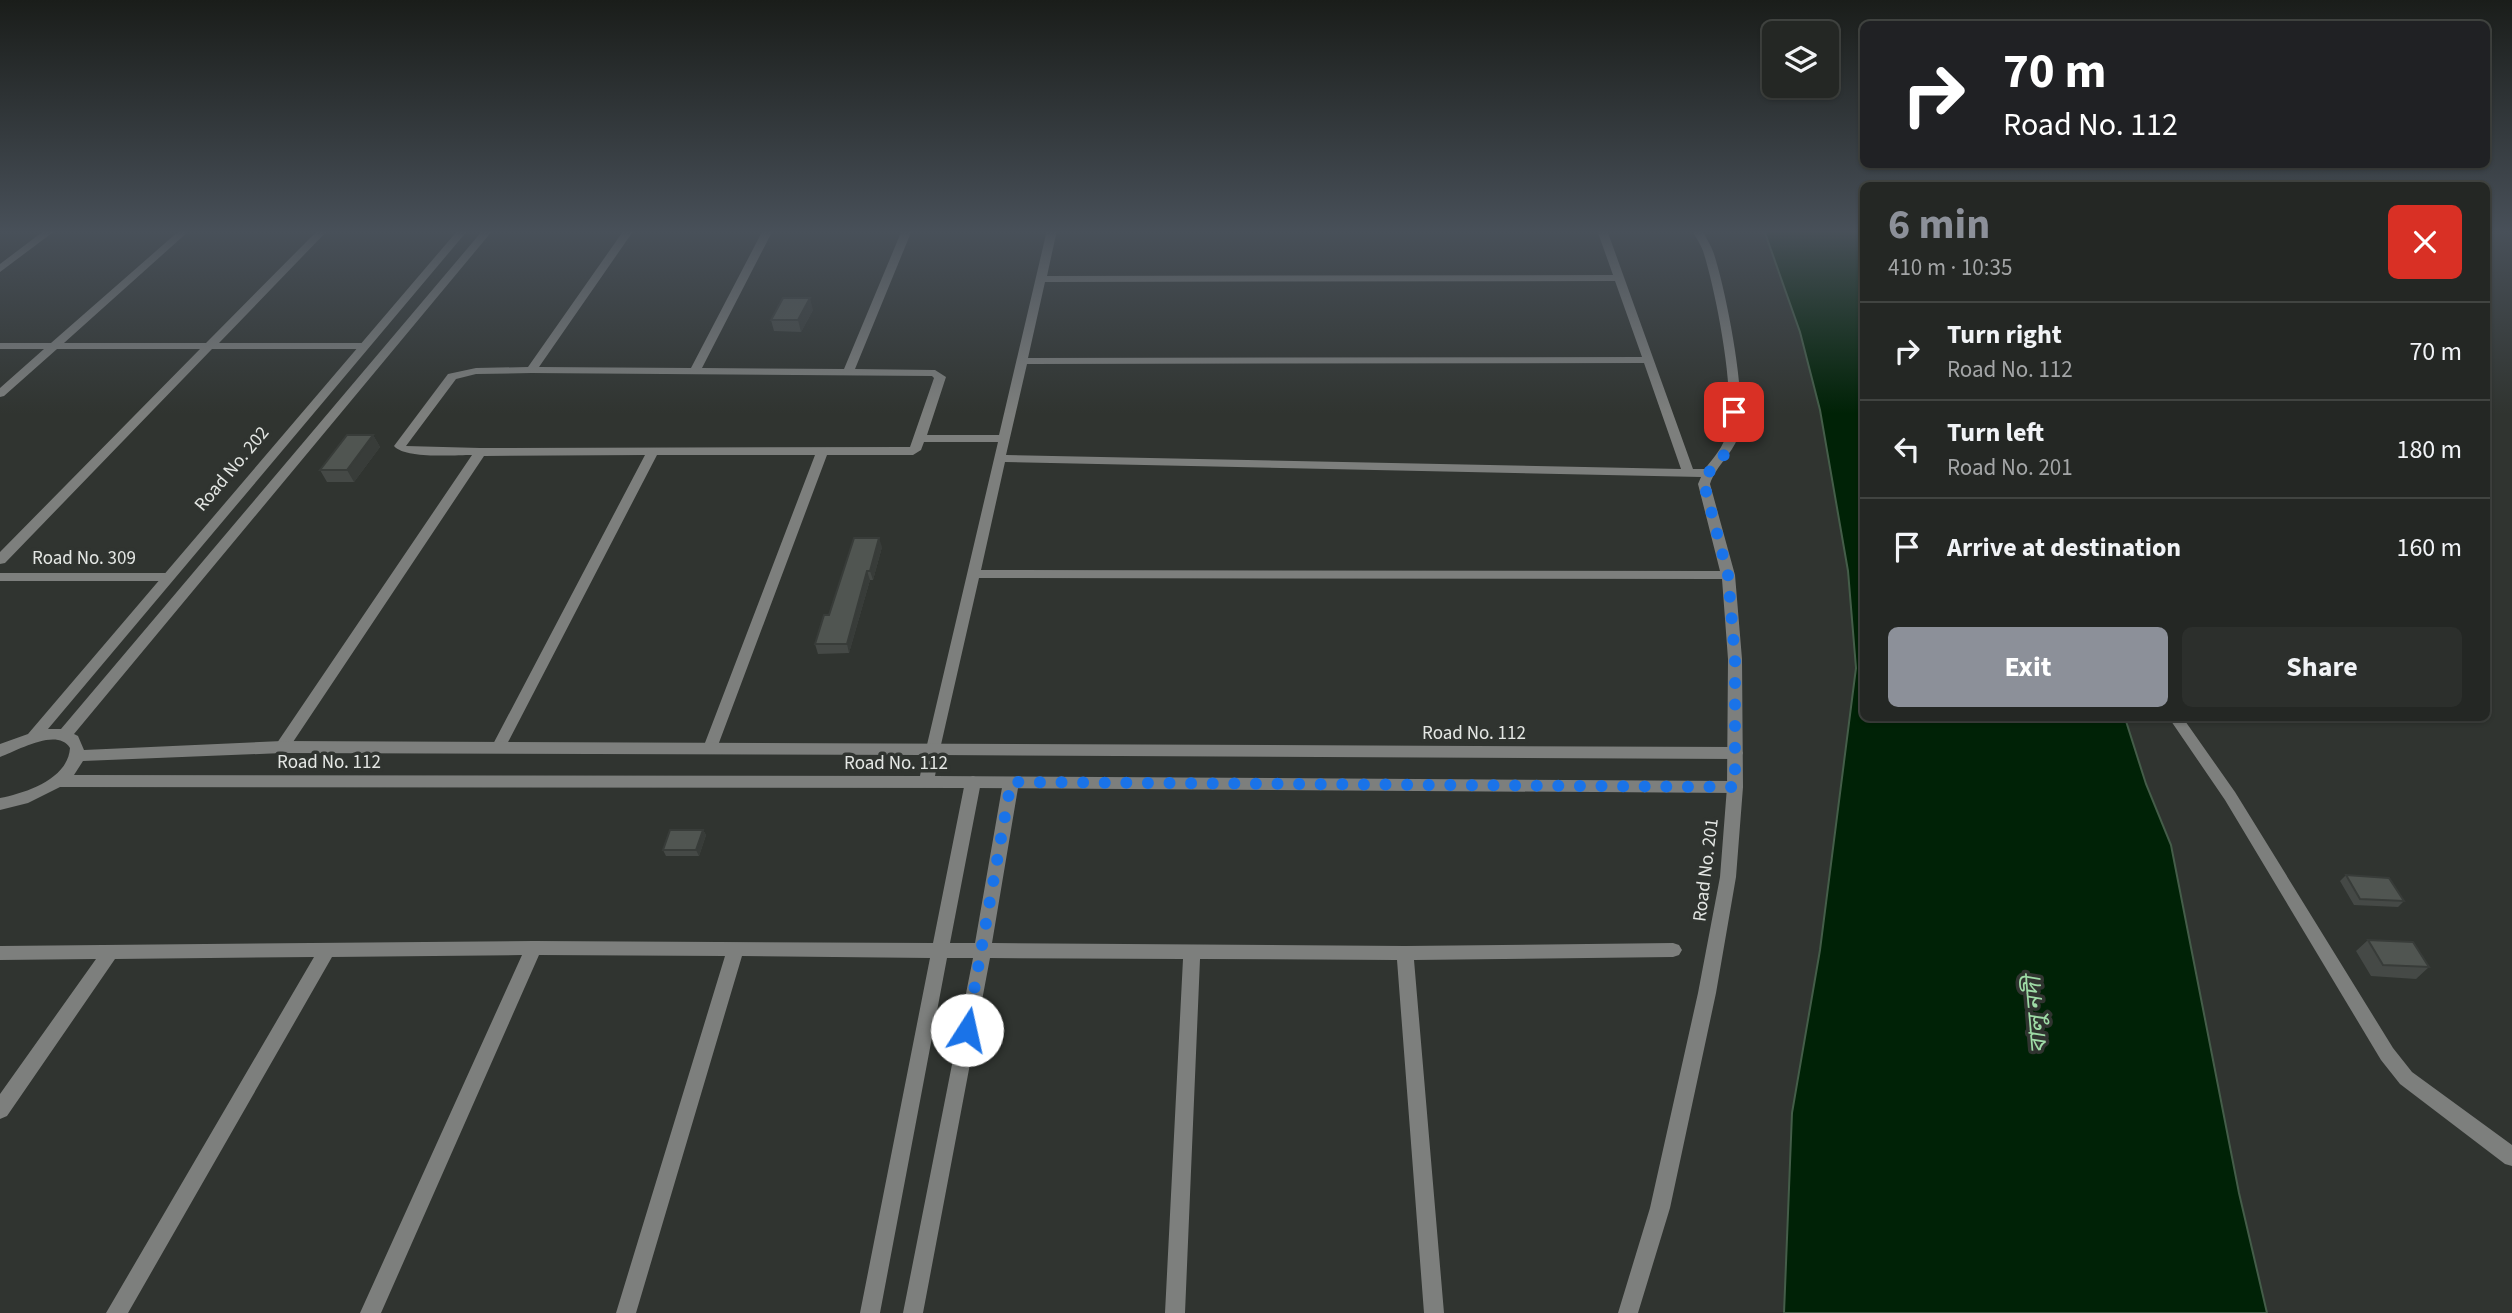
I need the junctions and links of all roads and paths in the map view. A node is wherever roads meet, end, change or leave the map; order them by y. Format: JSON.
{"nodes":[{"id":1,"x":116,"y":291,"type":"edge"},
{"id":2,"x":263,"y":291,"type":"edge"},
{"id":3,"x":411,"y":291,"type":"edge"},
{"id":4,"x":437,"y":291,"type":"edge"},
{"id":5,"x":586,"y":291,"type":"edge"},
{"id":6,"x":736,"y":291,"type":"edge"},
{"id":7,"x":882,"y":291,"type":"edge"},
{"id":8,"x":1038,"y":291,"type":"edge"},
{"id":9,"x":1622,"y":291,"type":"edge"},
{"id":10,"x":1718,"y":291,"type":"edge"},
{"id":11,"x":0,"y":346,"type":"edge"},
{"id":12,"x":54,"y":346,"type":"junction"},
{"id":13,"x":209,"y":346,"type":"junction"},
{"id":14,"x":364,"y":346,"type":"junction"},
{"id":15,"x":1649,"y":360,"type":"junction"},
{"id":16,"x":1022,"y":361,"type":"junction"},
{"id":17,"x":531,"y":370,"type":"junction"},
{"id":18,"x":695,"y":370,"type":"junction"},
{"id":19,"x":849,"y":371,"type":"junction"},
{"id":20,"x":0,"y":394,"type":"edge"},
{"id":21,"x":1004,"y":438,"type":"junction"},
{"id":22,"x":919,"y":439,"type":"junction"},
{"id":23,"x":653,"y":451,"type":"junction"},
{"id":24,"x":480,"y":452,"type":"junction"},
{"id":25,"x":822,"y":453,"type":"junction"},
{"id":26,"x":999,"y":458,"type":"junction"},
{"id":27,"x":1688,"y":472,"type":"junction"},
{"id":28,"x":1707,"y":473,"type":"junction"},
{"id":29,"x":0,"y":560,"type":"edge"},
{"id":30,"x":973,"y":574,"type":"junction"},
{"id":31,"x":1728,"y":575,"type":"junction"},
{"id":32,"x":0,"y":577,"type":"edge"},
{"id":33,"x":168,"y":578,"type":"junction"},
{"id":34,"x":2178,"y":721,"type":"edge"},
{"id":35,"x":34,"y":736,"type":"junction"},
{"id":36,"x":65,"y":736,"type":"junction"},
{"id":37,"x":282,"y":747,"type":"junction"},
{"id":38,"x":498,"y":748,"type":"junction"},
{"id":39,"x":710,"y":748,"type":"junction"},
{"id":40,"x":933,"y":749,"type":"junction"},
{"id":41,"x":0,"y":751,"type":"edge"},
{"id":42,"x":1736,"y":753,"type":"junction"},
{"id":43,"x":77,"y":756,"type":"junction"},
{"id":44,"x":57,"y":781,"type":"junction"},
{"id":45,"x":926,"y":782,"type":"junction"},
{"id":46,"x":973,"y":782,"type":"junction"},
{"id":47,"x":1011,"y":782,"type":"junction"},
{"id":48,"x":1735,"y":787,"type":"junction"},
{"id":49,"x":3,"y":807,"type":"edge"},
{"id":50,"x":534,"y":948,"type":"junction"},
{"id":51,"x":735,"y":950,"type":"junction"},
{"id":52,"x":1673,"y":950,"type":"dead end"},
{"id":53,"x":327,"y":951,"type":"junction"},
{"id":54,"x":940,"y":951,"type":"junction"},
{"id":55,"x":0,"y":953,"type":"edge"},
{"id":56,"x":110,"y":953,"type":"junction"},
{"id":57,"x":982,"y":953,"type":"junction"},
{"id":58,"x":1192,"y":953,"type":"junction"},
{"id":59,"x":1405,"y":953,"type":"junction"},
{"id":60,"x":0,"y":1110,"type":"edge"},
{"id":61,"x":2512,"y":1157,"type":"edge"},
{"id":62,"x":116,"y":1313,"type":"edge"},
{"id":63,"x":370,"y":1313,"type":"edge"},
{"id":64,"x":626,"y":1313,"type":"edge"},
{"id":65,"x":870,"y":1313,"type":"edge"},
{"id":66,"x":914,"y":1313,"type":"edge"},
{"id":67,"x":1175,"y":1313,"type":"edge"},
{"id":68,"x":1434,"y":1313,"type":"edge"},
{"id":69,"x":1628,"y":1313,"type":"edge"}],
"edges":[{"from":1,"to":12,"type":"street"},
{"from":2,"to":13,"type":"street"},
{"from":3,"to":14,"type":"street","name":"Road No. 202"},
{"from":4,"to":36,"type":"street"},
{"from":5,"to":17,"type":"street"},
{"from":6,"to":18,"type":"street"},
{"from":7,"to":19,"type":"street"},
{"from":8,"to":16,"type":"street"},
{"from":9,"to":15,"type":"street"},
{"from":10,"to":28,"type":"street"},
{"from":11,"to":12,"type":"street"},
{"from":12,"to":13,"type":"street"},
{"from":12,"to":20,"type":"street"},
{"from":13,"to":14,"type":"street"},
{"from":13,"to":29,"type":"street"},
{"from":14,"to":33,"type":"street","name":"Road No. 202"},
{"from":15,"to":16,"type":"street"},
{"from":15,"to":27,"type":"street"},
{"from":16,"to":21,"type":"street"},
{"from":17,"to":18,"type":"street"},
{"from":17,"to":24,"type":"street"},
{"from":18,"to":19,"type":"street"},
{"from":19,"to":22,"type":"street"},
{"from":21,"to":22,"type":"street"},
{"from":21,"to":26,"type":"street"},
{"from":22,"to":25,"type":"street"},
{"from":23,"to":24,"type":"street"},
{"from":23,"to":25,"type":"street"},
{"from":23,"to":38,"type":"street"},
{"from":24,"to":37,"type":"street"},
{"from":25,"to":39,"type":"street"},
{"from":26,"to":27,"type":"street"},
{"from":26,"to":30,"type":"street"},
{"from":27,"to":28,"type":"street"},
{"from":28,"to":31,"type":"street","name":"Road No. 201"},
{"from":30,"to":31,"type":"street"},
{"from":30,"to":40,"type":"street"},
{"from":31,"to":42,"type":"street","name":"Road No. 201"},
{"from":32,"to":33,"type":"street","name":"Road No. 309"},
{"from":33,"to":35,"type":"street","name":"Road No. 202"},
{"from":34,"to":61,"type":"street"},
{"from":35,"to":36,"type":"street"},
{"from":35,"to":41,"type":"street"},
{"from":36,"to":43,"type":"street"},
{"from":37,"to":38,"type":"street","name":"Road No. 112"},
{"from":37,"to":43,"type":"street","name":"Road No. 112"},
{"from":38,"to":39,"type":"street","name":"Road No. 112"},
{"from":39,"to":40,"type":"street","name":"Road No. 112"},
{"from":40,"to":42,"type":"street","name":"Road No. 112"},
{"from":40,"to":45,"type":"street"},
{"from":42,"to":48,"type":"street","name":"Road No. 201"},
{"from":43,"to":44,"type":"street"},
{"from":44,"to":45,"type":"street","name":"Road No. 112"},
{"from":44,"to":49,"type":"street"},
{"from":45,"to":46,"type":"street","name":"Road No. 112"},
{"from":46,"to":47,"type":"street","name":"Road No. 112"},
{"from":46,"to":54,"type":"street"},
{"from":47,"to":48,"type":"street","name":"Road No. 112"},
{"from":47,"to":57,"type":"street"},
{"from":48,"to":69,"type":"street","name":"Road No. 201"},
{"from":50,"to":51,"type":"street"},
{"from":50,"to":53,"type":"street"},
{"from":50,"to":63,"type":"street"},
{"from":51,"to":54,"type":"street"},
{"from":51,"to":64,"type":"street"},
{"from":52,"to":59,"type":"street"},
{"from":53,"to":56,"type":"street"},
{"from":53,"to":62,"type":"street"},
{"from":54,"to":57,"type":"street"},
{"from":54,"to":65,"type":"street"},
{"from":55,"to":56,"type":"street"},
{"from":56,"to":60,"type":"street"},
{"from":57,"to":58,"type":"street"},
{"from":57,"to":66,"type":"street"},
{"from":58,"to":59,"type":"street"},
{"from":58,"to":67,"type":"street"},
{"from":59,"to":68,"type":"street"}]}
